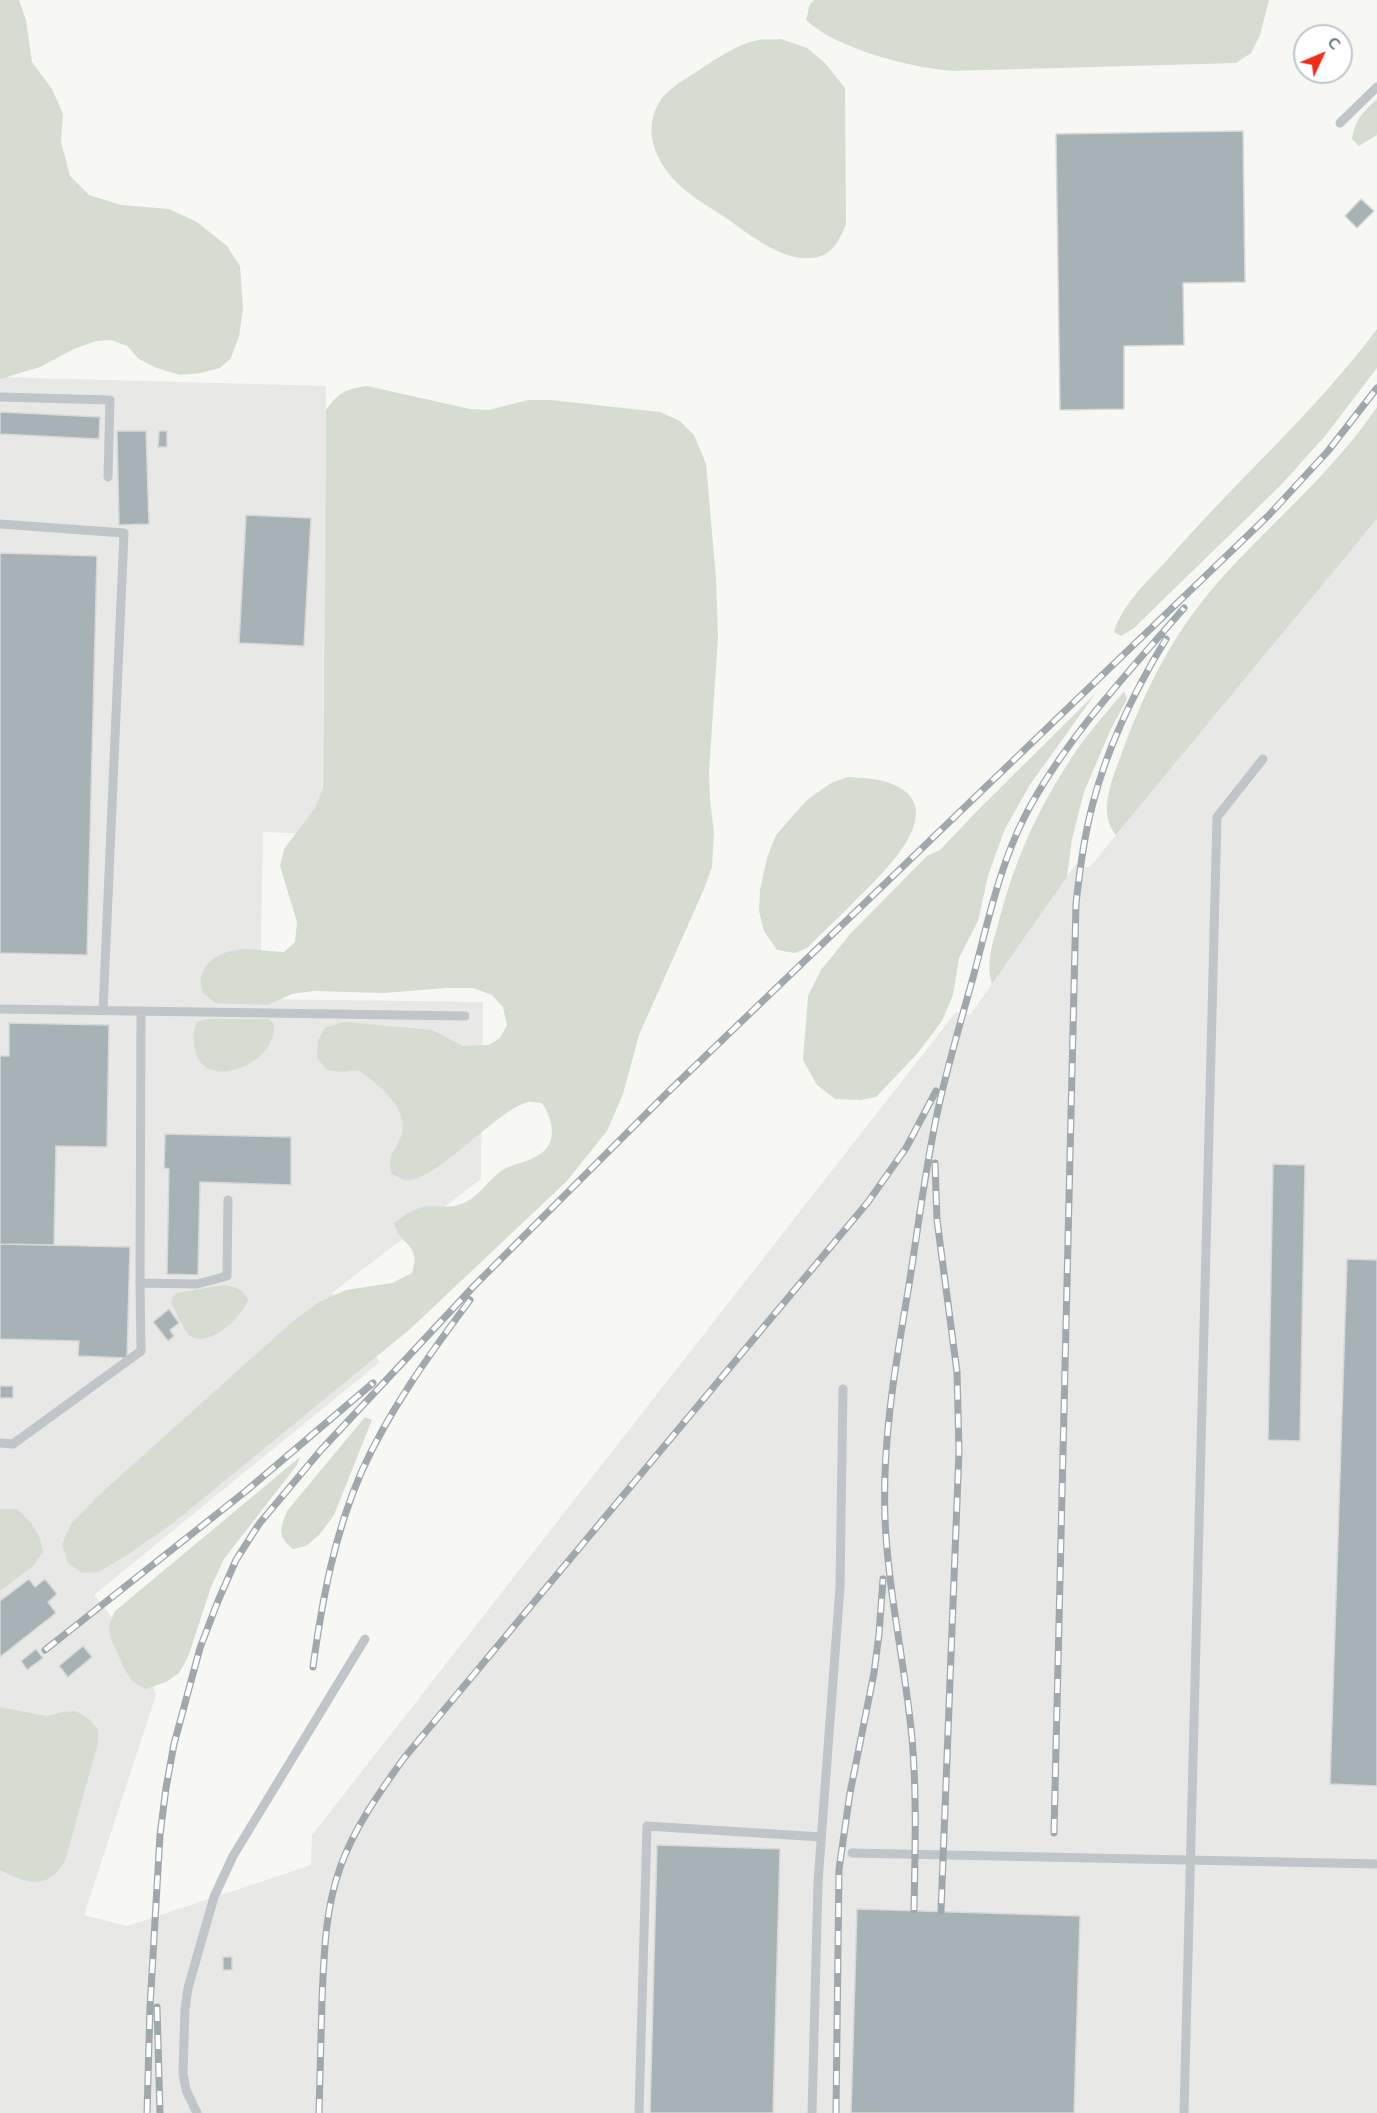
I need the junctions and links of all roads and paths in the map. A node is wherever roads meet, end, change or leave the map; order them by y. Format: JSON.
{"nodes":[{"id":1,"x":1377,"y":87,"type":"edge"},
{"id":2,"x":1340,"y":123,"type":"dead end"},
{"id":3,"x":0,"y":396,"type":"edge"},
{"id":4,"x":108,"y":477,"type":"dead end"},
{"id":5,"x":0,"y":524,"type":"edge"},
{"id":6,"x":1263,"y":759,"type":"dead end"},
{"id":7,"x":0,"y":1010,"type":"edge"},
{"id":8,"x":103,"y":1011,"type":"junction"},
{"id":9,"x":141,"y":1011,"type":"junction"},
{"id":10,"x":465,"y":1016,"type":"dead end"},
{"id":11,"x":228,"y":1200,"type":"dead end"},
{"id":12,"x":140,"y":1283,"type":"junction"},
{"id":13,"x":843,"y":1389,"type":"dead end"},
{"id":14,"x":0,"y":1443,"type":"edge"},
{"id":15,"x":365,"y":1639,"type":"dead end"},
{"id":16,"x":821,"y":1837,"type":"junction"},
{"id":17,"x":852,"y":1853,"type":"dead end"},
{"id":18,"x":1190,"y":1861,"type":"junction"},
{"id":19,"x":1377,"y":1864,"type":"edge"},
{"id":20,"x":197,"y":2113,"type":"edge"},
{"id":21,"x":639,"y":2113,"type":"edge"},
{"id":22,"x":812,"y":2113,"type":"edge"},
{"id":23,"x":1184,"y":2113,"type":"edge"}],
"edges":[{"from":1,"to":2,"type":"lane"},
{"from":3,"to":4,"type":"lane"},
{"from":5,"to":8,"type":"lane"},
{"from":6,"to":18,"type":"lane"},
{"from":7,"to":8,"type":"lane"},
{"from":8,"to":9,"type":"lane"},
{"from":9,"to":10,"type":"lane"},
{"from":9,"to":12,"type":"lane"},
{"from":11,"to":12,"type":"lane"},
{"from":12,"to":14,"type":"lane"},
{"from":13,"to":16,"type":"lane"},
{"from":15,"to":20,"type":"lane"},
{"from":16,"to":21,"type":"lane"},
{"from":16,"to":22,"type":"lane"},
{"from":17,"to":18,"type":"lane"},
{"from":18,"to":19,"type":"lane"},
{"from":18,"to":23,"type":"lane"}]}
